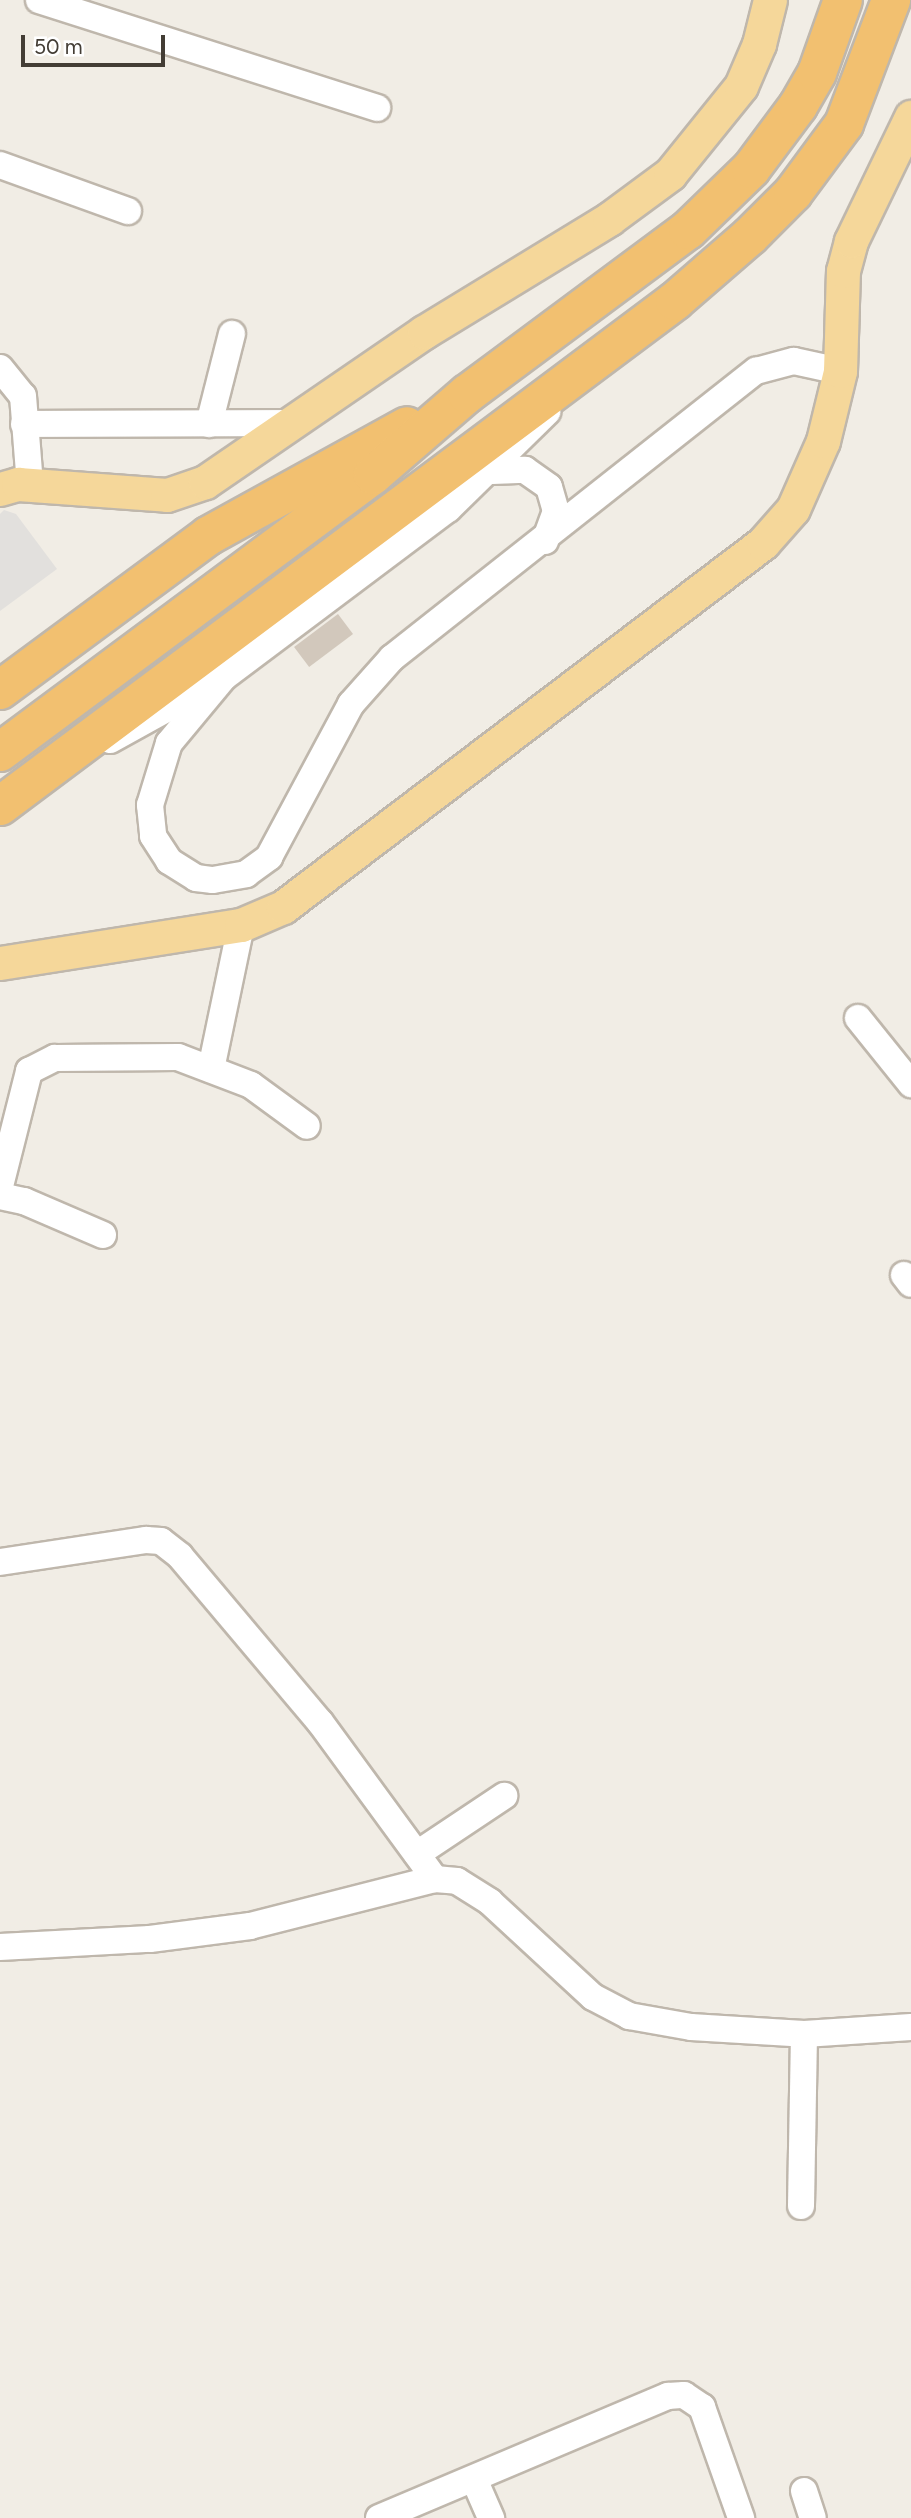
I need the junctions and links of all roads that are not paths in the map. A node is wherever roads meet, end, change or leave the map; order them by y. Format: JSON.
{"nodes":[{"id":1,"x":39,"y":0,"type":"edge"},
{"id":2,"x":769,"y":0,"type":"edge"},
{"id":3,"x":843,"y":0,"type":"edge"},
{"id":4,"x":881,"y":0,"type":"edge"},
{"id":5,"x":891,"y":0,"type":"edge"},
{"id":6,"x":832,"y":18,"type":"edge"},
{"id":7,"x":876,"y":41,"type":"junction"},
{"id":8,"x":377,"y":107,"type":"dead end"},
{"id":9,"x":911,"y":117,"type":"edge"},
{"id":10,"x":0,"y":165,"type":"edge"},
{"id":11,"x":128,"y":211,"type":"dead end"},
{"id":12,"x":232,"y":334,"type":"dead end"},
{"id":13,"x":593,"y":362,"type":"junction"},
{"id":14,"x":0,"y":368,"type":"edge"},
{"id":15,"x":840,"y":371,"type":"junction"},
{"id":16,"x":467,"y":394,"type":"junction"},
{"id":17,"x":289,"y":423,"type":"junction"},
{"id":18,"x":24,"y":424,"type":"junction"},
{"id":19,"x":209,"y":424,"type":"junction"},
{"id":20,"x":492,"y":471,"type":"junction"},
{"id":21,"x":15,"y":486,"type":"edge"},
{"id":22,"x":545,"y":541,"type":"junction"},
{"id":23,"x":224,"y":677,"type":"junction"},
{"id":24,"x":0,"y":690,"type":"edge"},
{"id":25,"x":0,"y":752,"type":"edge"},
{"id":26,"x":46,"y":772,"type":"junction"},
{"id":27,"x":0,"y":806,"type":"edge"},
{"id":28,"x":241,"y":925,"type":"junction"},
{"id":29,"x":0,"y":963,"type":"edge"},
{"id":30,"x":858,"y":1018,"type":"dead end"},
{"id":31,"x":211,"y":1069,"type":"junction"},
{"id":32,"x":911,"y":1084,"type":"edge"},
{"id":33,"x":307,"y":1126,"type":"dead end"},
{"id":34,"x":0,"y":1186,"type":"edge"},
{"id":35,"x":0,"y":1196,"type":"edge"},
{"id":36,"x":103,"y":1235,"type":"dead end"},
{"id":37,"x":0,"y":1562,"type":"edge"},
{"id":38,"x":504,"y":1796,"type":"dead end"},
{"id":39,"x":417,"y":1854,"type":"junction"},
{"id":40,"x":435,"y":1879,"type":"junction"},
{"id":41,"x":0,"y":1947,"type":"edge"},
{"id":42,"x":911,"y":2027,"type":"edge"},
{"id":43,"x":804,"y":2034,"type":"junction"},
{"id":44,"x":801,"y":2206,"type":"dead end"},
{"id":45,"x":474,"y":2479,"type":"junction"},
{"id":46,"x":804,"y":2491,"type":"dead end"},
{"id":47,"x":379,"y":2518,"type":"edge"},
{"id":48,"x":491,"y":2518,"type":"edge"},
{"id":49,"x":741,"y":2518,"type":"edge"},
{"id":50,"x":813,"y":2518,"type":"edge"}],
"edges":[{"from":1,"to":8,"type":"street"},
{"from":2,"to":17,"type":"main road"},
{"from":3,"to":6,"type":"highway"},
{"from":4,"to":7,"type":"highway"},
{"from":5,"to":7,"type":"highway"},
{"from":6,"to":16,"type":"highway"},
{"from":7,"to":13,"type":"highway"},
{"from":9,"to":15,"type":"main road"},
{"from":10,"to":11,"type":"street"},
{"from":12,"to":19,"type":"street"},
{"from":13,"to":20,"type":"street"},
{"from":13,"to":26,"type":"highway"},
{"from":14,"to":18,"type":"street"},
{"from":15,"to":22,"type":"street"},
{"from":15,"to":28,"type":"main road"},
{"from":16,"to":24,"type":"highway"},
{"from":16,"to":25,"type":"highway"},
{"from":17,"to":19,"type":"street"},
{"from":17,"to":21,"type":"main road"},
{"from":18,"to":19,"type":"street"},
{"from":18,"to":21,"type":"street"},
{"from":20,"to":22,"type":"street"},
{"from":20,"to":23,"type":"street"},
{"from":22,"to":23,"type":"street"},
{"from":23,"to":26,"type":"street"},
{"from":26,"to":27,"type":"highway"},
{"from":28,"to":29,"type":"main road"},
{"from":28,"to":31,"type":"street"},
{"from":30,"to":32,"type":"street"},
{"from":31,"to":33,"type":"street"},
{"from":31,"to":34,"type":"street"},
{"from":35,"to":36,"type":"street"},
{"from":37,"to":39,"type":"street"},
{"from":38,"to":39,"type":"street"},
{"from":39,"to":40,"type":"street"},
{"from":40,"to":41,"type":"street"},
{"from":40,"to":43,"type":"street"},
{"from":42,"to":43,"type":"street"},
{"from":43,"to":44,"type":"street"},
{"from":45,"to":47,"type":"street"},
{"from":45,"to":48,"type":"street"},
{"from":45,"to":49,"type":"street"},
{"from":46,"to":50,"type":"street"}]}
